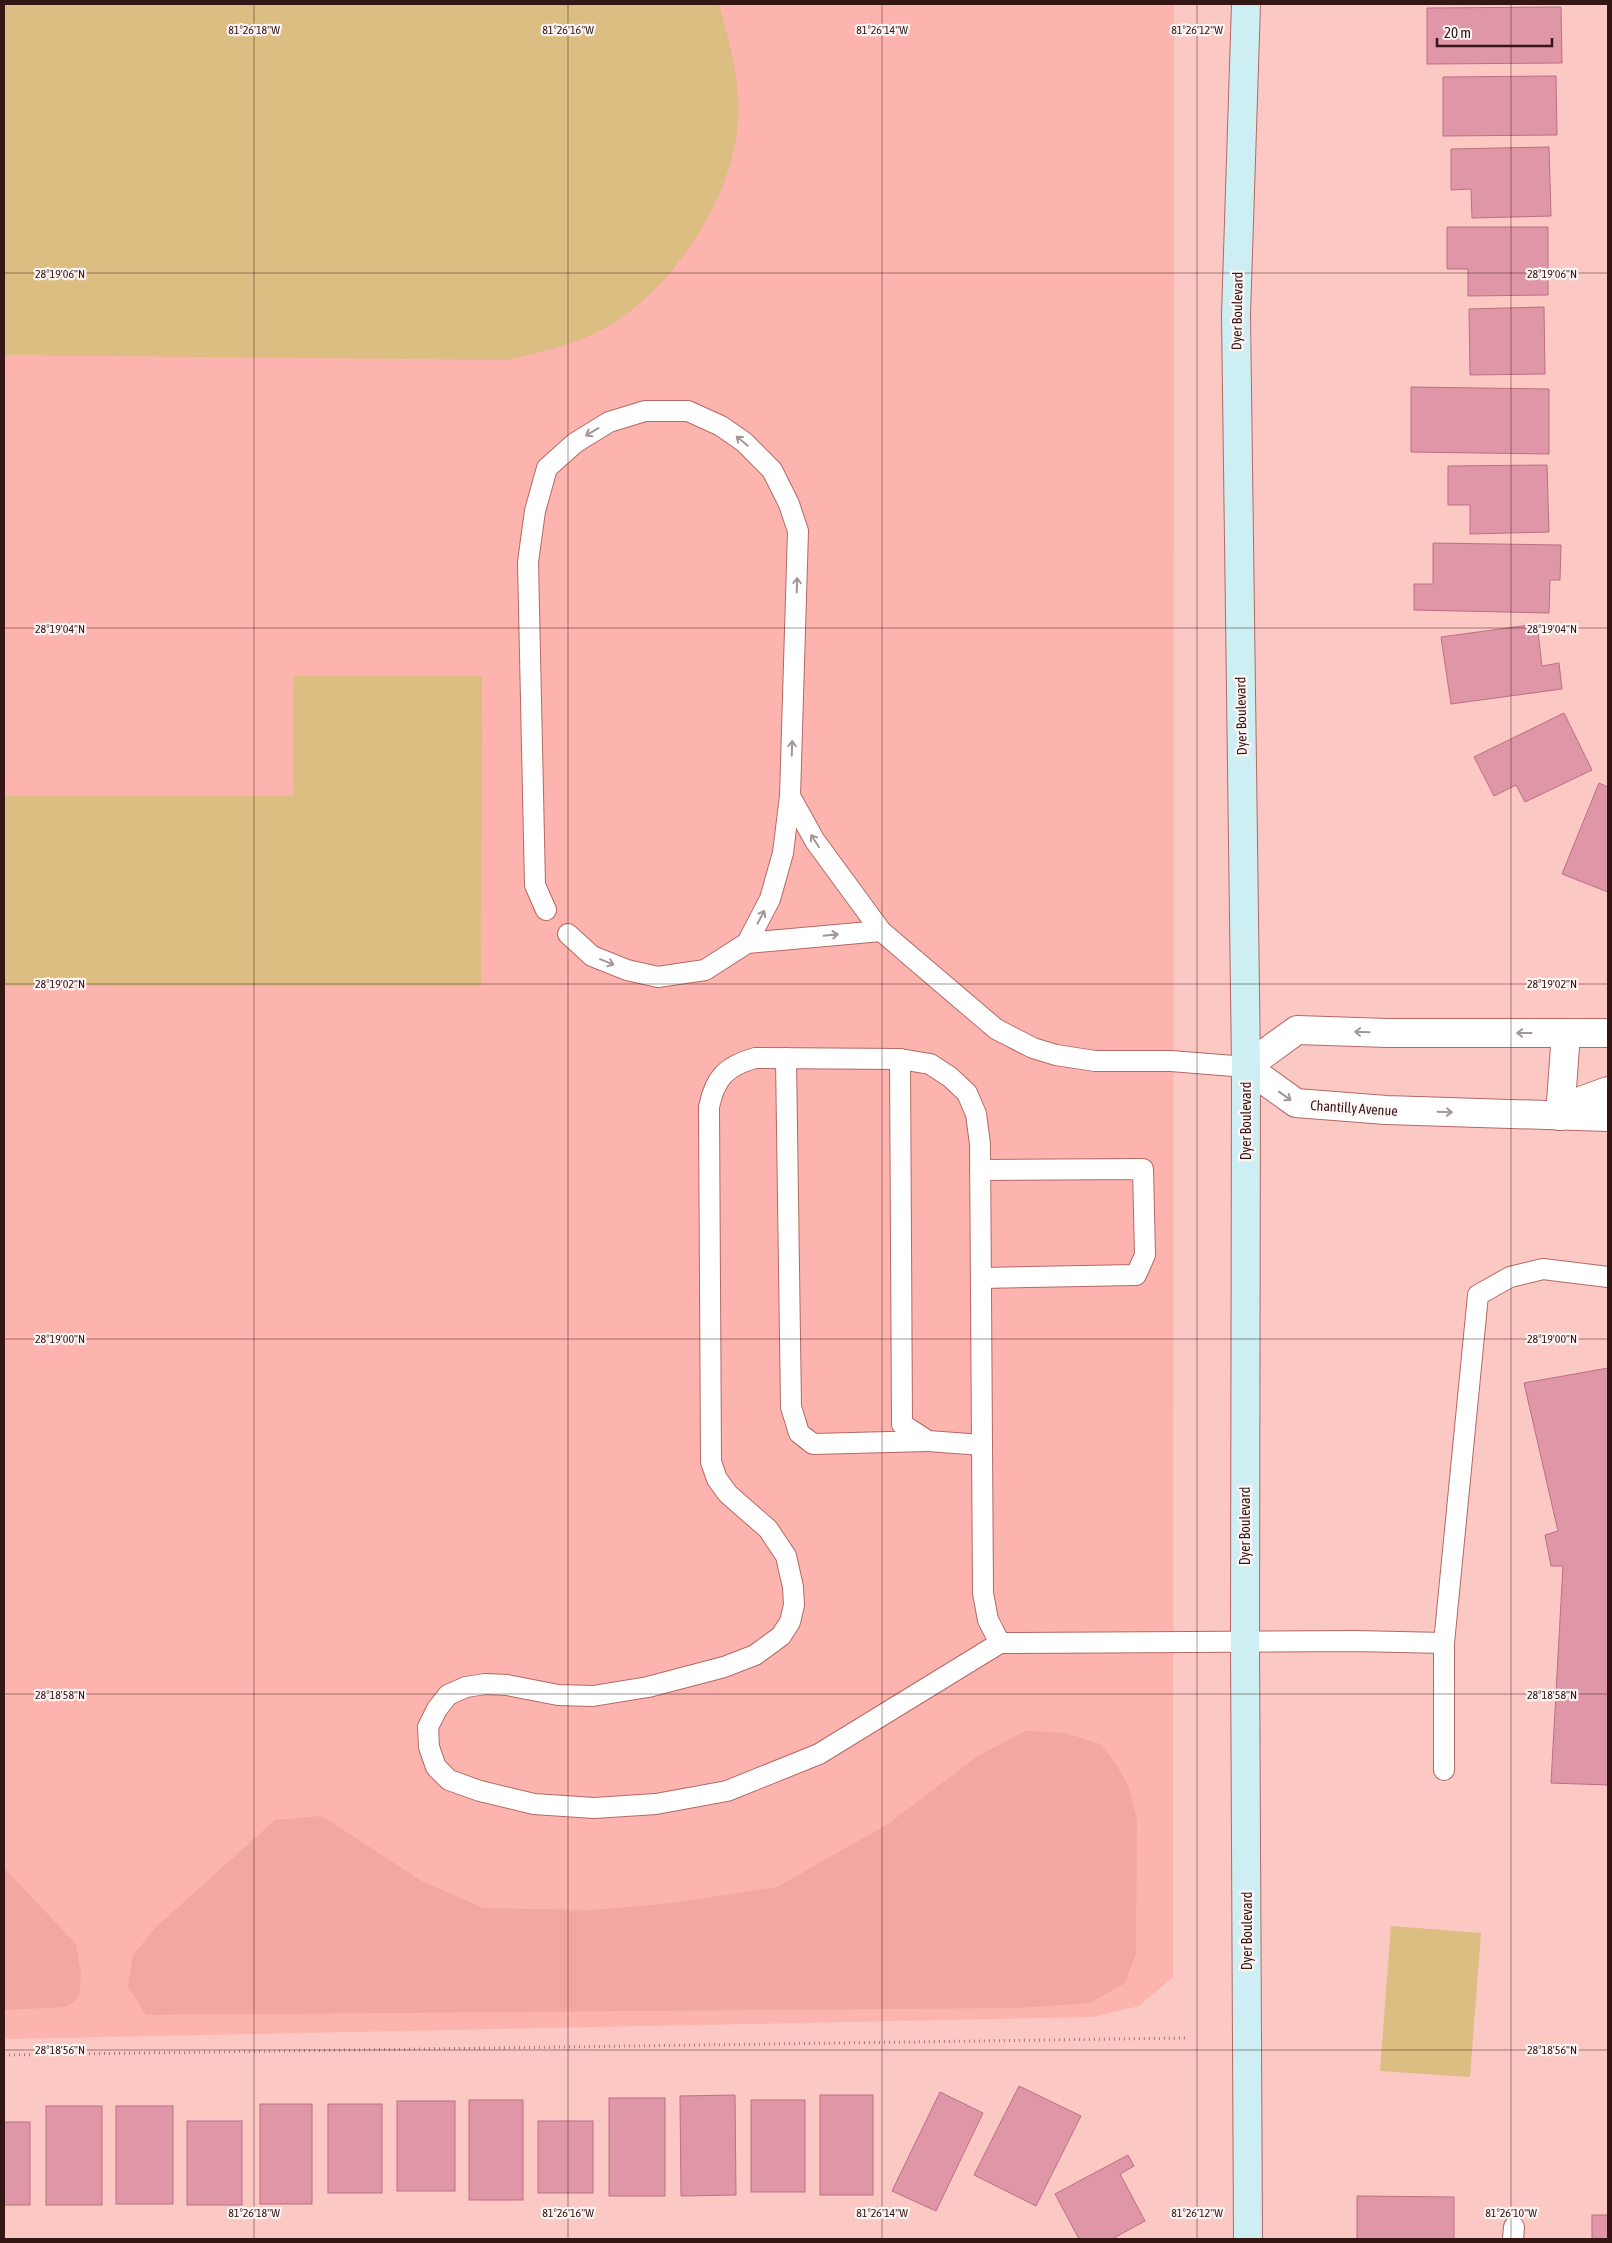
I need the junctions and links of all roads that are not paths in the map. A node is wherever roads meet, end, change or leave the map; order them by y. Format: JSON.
{"nodes":[{"id":1,"x":1246,"y":4,"type":"edge"},
{"id":2,"x":790,"y":796,"type":"junction"},
{"id":3,"x":546,"y":910,"type":"dead end"},
{"id":4,"x":881,"y":931,"type":"junction"},
{"id":5,"x":568,"y":934,"type":"dead end"},
{"id":6,"x":747,"y":943,"type":"junction"},
{"id":7,"x":1566,"y":1033,"type":"junction"},
{"id":8,"x":1608,"y":1033,"type":"edge"},
{"id":9,"x":786,"y":1058,"type":"junction"},
{"id":10,"x":900,"y":1059,"type":"junction"},
{"id":11,"x":1246,"y":1067,"type":"junction"},
{"id":12,"x":1608,"y":1091,"type":"edge"},
{"id":13,"x":1560,"y":1116,"type":"junction"},
{"id":14,"x":1608,"y":1117,"type":"edge"},
{"id":15,"x":980,"y":1170,"type":"junction"},
{"id":16,"x":1608,"y":1277,"type":"edge"},
{"id":17,"x":981,"y":1278,"type":"junction"},
{"id":18,"x":928,"y":1441,"type":"junction"},
{"id":19,"x":982,"y":1445,"type":"junction"},
{"id":20,"x":1000,"y":1643,"type":"junction"},
{"id":21,"x":1245,"y":1643,"type":"junction"},
{"id":22,"x":1444,"y":1643,"type":"junction"},
{"id":23,"x":1444,"y":1770,"type":"dead end"},
{"id":24,"x":1248,"y":2239,"type":"edge"}],
"edges":[{"from":1,"to":11,"type":"main road","name":"Dyer Boulevard"},
{"from":2,"to":3,"type":"lane","one_way":true},
{"from":4,"to":2,"type":"lane","one_way":true},
{"from":6,"to":2,"type":"lane","one_way":true},
{"from":6,"to":4,"type":"lane","one_way":true},
{"from":4,"to":11,"type":"lane"},
{"from":5,"to":6,"type":"lane","one_way":true},
{"from":7,"to":8,"type":"street"},
{"from":7,"to":11,"type":"street","one_way":true},
{"from":7,"to":13,"type":"street"},
{"from":9,"to":10,"type":"lane"},
{"from":9,"to":18,"type":"lane"},
{"from":9,"to":20,"type":"lane"},
{"from":10,"to":15,"type":"lane"},
{"from":10,"to":18,"type":"lane"},
{"from":11,"to":13,"type":"street","name":"Chantilly Avenue","one_way":true},
{"from":11,"to":21,"type":"main road","name":"Dyer Boulevard"},
{"from":12,"to":13,"type":"street"},
{"from":13,"to":14,"type":"street","name":"Chantilly Avenue"},
{"from":15,"to":17,"type":"lane"},
{"from":15,"to":17,"type":"lane"},
{"from":16,"to":22,"type":"lane"},
{"from":17,"to":19,"type":"lane"},
{"from":18,"to":19,"type":"lane"},
{"from":19,"to":20,"type":"lane"},
{"from":20,"to":21,"type":"lane"},
{"from":21,"to":22,"type":"lane"},
{"from":21,"to":24,"type":"main road","name":"Dyer Boulevard"},
{"from":22,"to":23,"type":"lane"}]}
